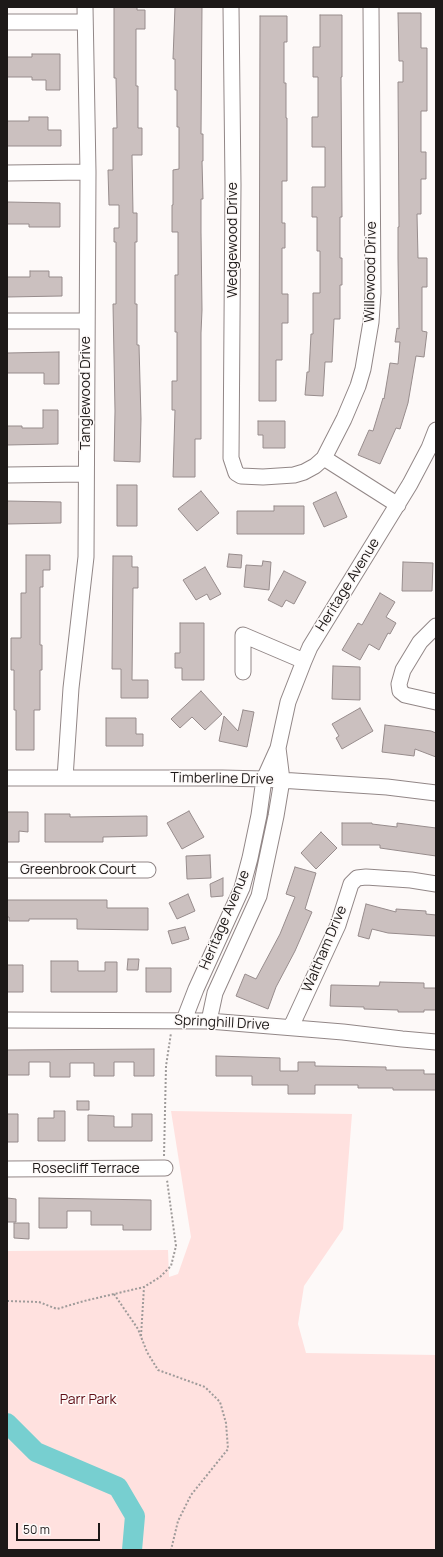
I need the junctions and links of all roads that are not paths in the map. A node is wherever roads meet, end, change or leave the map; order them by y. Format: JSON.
{"nodes":[{"id":1,"x":231,"y":7,"type":"edge"},
{"id":2,"x":371,"y":7,"type":"edge"},
{"id":3,"x":85,"y":14,"type":"edge"},
{"id":4,"x":7,"y":22,"type":"edge"},
{"id":5,"x":7,"y":172,"type":"edge"},
{"id":6,"x":88,"y":172,"type":"junction"},
{"id":7,"x":7,"y":321,"type":"edge"},
{"id":8,"x":87,"y":321,"type":"junction"},
{"id":9,"x":436,"y":430,"type":"edge"},
{"id":10,"x":324,"y":458,"type":"junction"},
{"id":11,"x":236,"y":473,"type":"joint"},
{"id":12,"x":86,"y":474,"type":"junction"},
{"id":13,"x":7,"y":475,"type":"edge"},
{"id":14,"x":398,"y":506,"type":"junction"},
{"id":15,"x":436,"y":626,"type":"edge"},
{"id":16,"x":304,"y":661,"type":"junction"},
{"id":17,"x":243,"y":672,"type":"dead end"},
{"id":18,"x":436,"y":702,"type":"edge"},
{"id":19,"x":278,"y":748,"type":"junction"},
{"id":20,"x":7,"y":778,"type":"edge"},
{"id":21,"x":65,"y":778,"type":"junction"},
{"id":22,"x":264,"y":779,"type":"junction"},
{"id":23,"x":282,"y":780,"type":"junction"},
{"id":24,"x":436,"y":793,"type":"edge"},
{"id":25,"x":7,"y":870,"type":"edge"},
{"id":26,"x":148,"y":870,"type":"dead end"},
{"id":27,"x":436,"y":884,"type":"edge"},
{"id":28,"x":7,"y":1020,"type":"edge"},
{"id":29,"x":184,"y":1020,"type":"junction"},
{"id":30,"x":209,"y":1021,"type":"junction"},
{"id":31,"x":291,"y":1027,"type":"junction"},
{"id":32,"x":436,"y":1042,"type":"edge"},
{"id":33,"x":165,"y":1168,"type":"dead end"},
{"id":34,"x":7,"y":1169,"type":"edge"}],
"edges":[{"from":1,"to":11,"type":"street","name":"Wedgewood Drive"},
{"from":2,"to":10,"type":"street","name":"Willowood Drive"},
{"from":3,"to":4,"type":"street"},
{"from":3,"to":6,"type":"street","name":"Tanglewood Drive"},
{"from":5,"to":6,"type":"street"},
{"from":6,"to":8,"type":"street","name":"Tanglewood Drive"},
{"from":7,"to":8,"type":"street"},
{"from":8,"to":12,"type":"street","name":"Tanglewood Drive"},
{"from":9,"to":14,"type":"street","name":"Heritage Avenue"},
{"from":10,"to":11,"type":"street","name":"Willowood Drive"},
{"from":10,"to":14,"type":"street"},
{"from":12,"to":13,"type":"street"},
{"from":12,"to":21,"type":"street","name":"Tanglewood Drive"},
{"from":14,"to":16,"type":"street","name":"Heritage Avenue"},
{"from":15,"to":18,"type":"street"},
{"from":16,"to":17,"type":"street"},
{"from":16,"to":19,"type":"street","name":"Heritage Avenue"},
{"from":19,"to":22,"type":"street","name":"Heritage Avenue"},
{"from":19,"to":23,"type":"street","name":"Heritage Avenue"},
{"from":20,"to":21,"type":"street","name":"Timberline Drive"},
{"from":21,"to":22,"type":"street","name":"Timberline Drive"},
{"from":22,"to":23,"type":"street","name":"Timberline Drive"},
{"from":22,"to":29,"type":"street","name":"Heritage Avenue"},
{"from":23,"to":24,"type":"street","name":"Timberline Drive"},
{"from":23,"to":30,"type":"street","name":"Heritage Avenue"},
{"from":25,"to":26,"type":"street","name":"Greenbrook Court"},
{"from":27,"to":31,"type":"street","name":"Waltham Drive"},
{"from":28,"to":29,"type":"street","name":"Springhill Drive"},
{"from":29,"to":30,"type":"street","name":"Springhill Drive"},
{"from":30,"to":31,"type":"street","name":"Springhill Drive"},
{"from":31,"to":32,"type":"street","name":"Springhill Drive"},
{"from":33,"to":34,"type":"street","name":"Rosecliff Terrace"}]}
